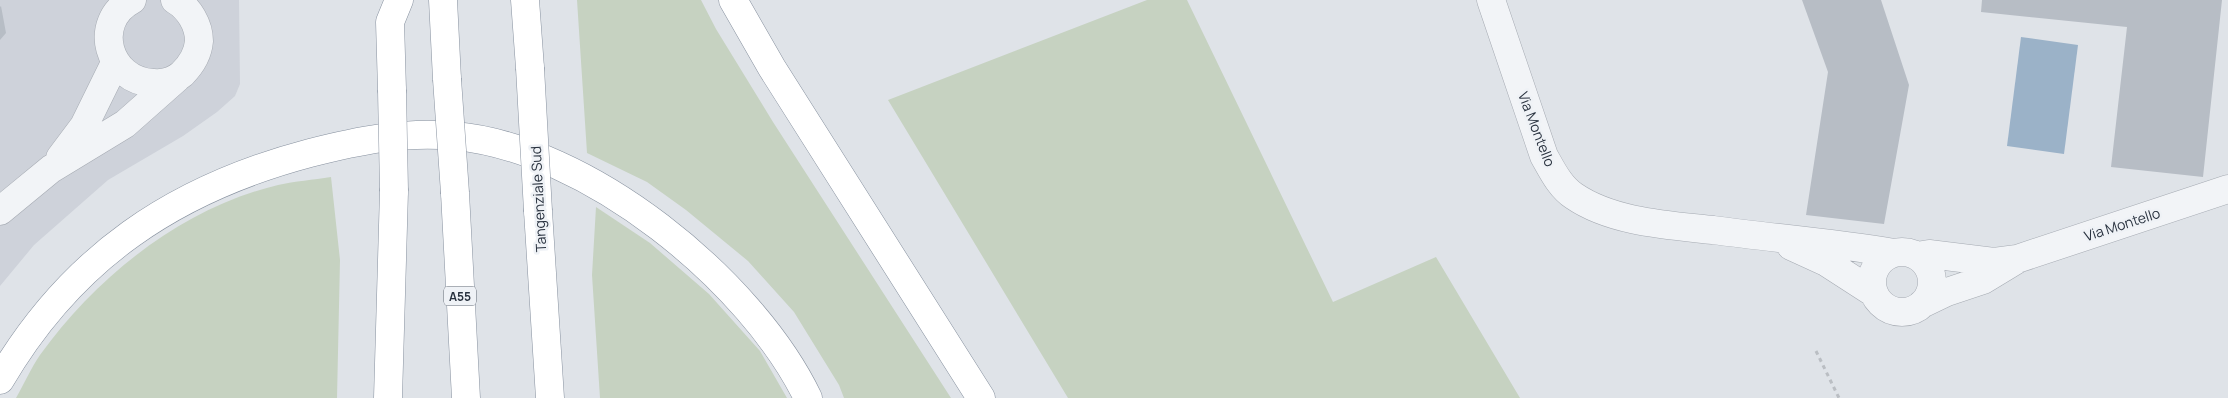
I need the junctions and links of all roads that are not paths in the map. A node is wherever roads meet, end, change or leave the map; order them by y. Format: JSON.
{"nodes":[{"id":1,"x":132,"y":0,"type":"edge"},
{"id":2,"x":175,"y":0,"type":"edge"},
{"id":3,"x":206,"y":0,"type":"edge"},
{"id":4,"x":399,"y":0,"type":"edge"},
{"id":5,"x":443,"y":0,"type":"edge"},
{"id":6,"x":525,"y":0,"type":"edge"},
{"id":7,"x":733,"y":0,"type":"edge"},
{"id":8,"x":1491,"y":0,"type":"edge"},
{"id":9,"x":195,"y":57,"type":"junction"},
{"id":10,"x":115,"y":62,"type":"junction"},
{"id":11,"x":177,"y":78,"type":"junction"},
{"id":12,"x":50,"y":169,"type":"junction"},
{"id":13,"x":2228,"y":188,"type":"edge"},
{"id":14,"x":0,"y":211,"type":"edge"},
{"id":15,"x":1776,"y":239,"type":"junction"},
{"id":16,"x":1906,"y":255,"type":"junction"},
{"id":17,"x":2017,"y":259,"type":"junction"},
{"id":18,"x":392,"y":271,"type":"junction"},
{"id":19,"x":1874,"y":293,"type":"junction"},
{"id":20,"x":1922,"y":304,"type":"junction"},
{"id":21,"x":0,"y":380,"type":"edge"},
{"id":22,"x":372,"y":398,"type":"edge"},
{"id":23,"x":388,"y":398,"type":"edge"},
{"id":24,"x":466,"y":398,"type":"edge"},
{"id":25,"x":550,"y":398,"type":"edge"},
{"id":26,"x":808,"y":398,"type":"edge"},
{"id":27,"x":981,"y":398,"type":"edge"}],
"edges":[{"from":1,"to":10,"type":"street"},
{"from":2,"to":9,"type":"street"},
{"from":3,"to":9,"type":"street"},
{"from":4,"to":18,"type":"highway","bridge":true},
{"from":5,"to":24,"type":"highway","number":"A55","bridge":true},
{"from":6,"to":25,"type":"highway","name":"Tangenziale Sud","bridge":true},
{"from":7,"to":27,"type":"highway"},
{"from":8,"to":15,"type":"street","name":"Via Montello"},
{"from":9,"to":11,"type":"street"},
{"from":10,"to":11,"type":"street"},
{"from":10,"to":12,"type":"street"},
{"from":11,"to":12,"type":"street"},
{"from":12,"to":14,"type":"street"},
{"from":13,"to":17,"type":"street","name":"Via Montello"},
{"from":15,"to":16,"type":"street","name":"Via Montello"},
{"from":15,"to":19,"type":"street","name":"Via Montello"},
{"from":16,"to":17,"type":"street","name":"Via Montello"},
{"from":16,"to":19,"type":"street"},
{"from":16,"to":20,"type":"street"},
{"from":17,"to":20,"type":"street","name":"Via Montello"},
{"from":18,"to":22,"type":"highway"},
{"from":18,"to":23,"type":"highway"},
{"from":19,"to":20,"type":"street","name":"Via Montello"},
{"from":21,"to":26,"type":"highway"}]}
